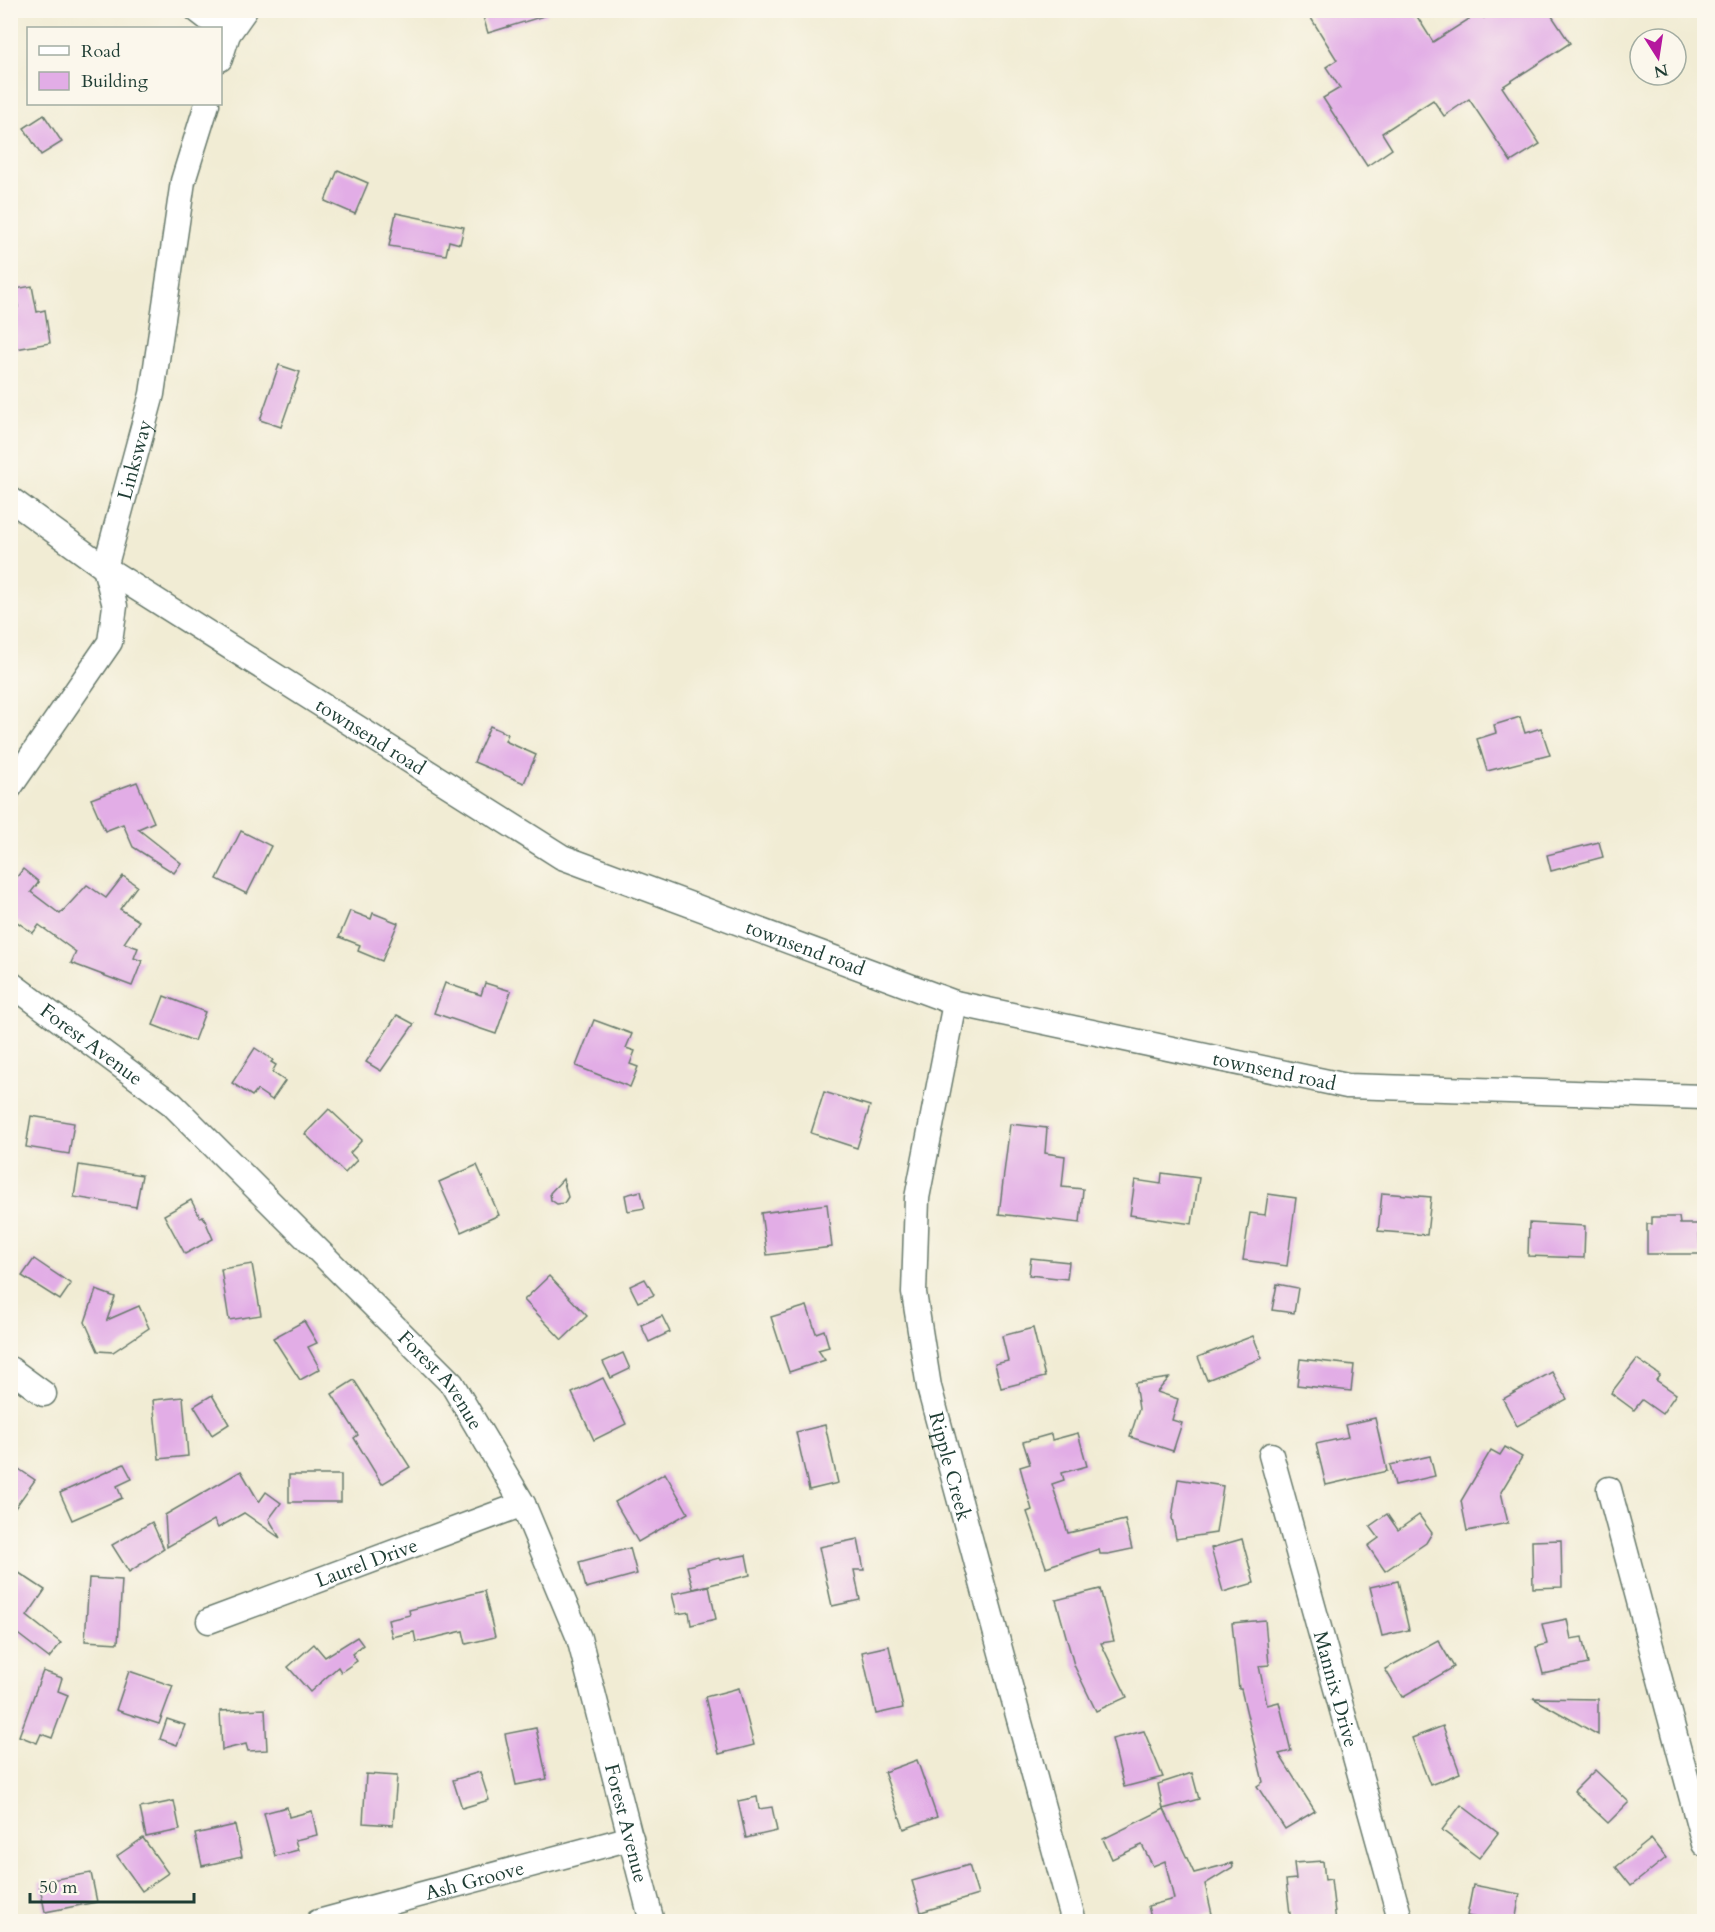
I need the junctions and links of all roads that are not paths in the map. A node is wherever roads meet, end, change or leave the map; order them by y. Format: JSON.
{"nodes":[{"id":1,"x":197,"y":10,"type":"edge"},
{"id":2,"x":245,"y":10,"type":"edge"},
{"id":3,"x":219,"y":27,"type":"edge"},
{"id":4,"x":222,"y":29,"type":"edge"},
{"id":5,"x":228,"y":34,"type":"junction"},
{"id":6,"x":222,"y":53,"type":"edge"},
{"id":7,"x":207,"y":105,"type":"edge"},
{"id":8,"x":10,"y":499,"type":"edge"},
{"id":9,"x":105,"y":568,"type":"junction"},
{"id":10,"x":10,"y":787,"type":"edge"},
{"id":11,"x":10,"y":983,"type":"edge"},
{"id":12,"x":955,"y":1003,"type":"junction"},
{"id":13,"x":1704,"y":1097,"type":"edge"},
{"id":14,"x":10,"y":1370,"type":"edge"},
{"id":15,"x":44,"y":1394,"type":"dead end"},
{"id":16,"x":1271,"y":1455,"type":"dead end"},
{"id":17,"x":1609,"y":1489,"type":"dead end"},
{"id":18,"x":523,"y":1504,"type":"junction"},
{"id":19,"x":209,"y":1621,"type":"dead end"},
{"id":20,"x":631,"y":1838,"type":"junction"},
{"id":21,"x":1704,"y":1844,"type":"edge"},
{"id":22,"x":318,"y":1922,"type":"edge"},
{"id":23,"x":652,"y":1922,"type":"edge"},
{"id":24,"x":1074,"y":1922,"type":"edge"},
{"id":25,"x":1401,"y":1922,"type":"edge"}],
"edges":[{"from":1,"to":3,"type":"street"},
{"from":2,"to":5,"type":"street"},
{"from":4,"to":5,"type":"street"},
{"from":5,"to":6,"type":"street"},
{"from":7,"to":9,"type":"street","name":"Linksway"},
{"from":8,"to":9,"type":"street","name":"townsend road"},
{"from":9,"to":10,"type":"street","name":"Linksway"},
{"from":9,"to":12,"type":"street","name":"townsend road"},
{"from":11,"to":18,"type":"street","name":"Forest Avenue"},
{"from":12,"to":13,"type":"street","name":"townsend road"},
{"from":12,"to":24,"type":"street","name":"Ripple Creek"},
{"from":14,"to":15,"type":"street"},
{"from":16,"to":25,"type":"street","name":"Mannix Drive"},
{"from":17,"to":21,"type":"street"},
{"from":18,"to":19,"type":"street","name":"Laurel Drive"},
{"from":18,"to":20,"type":"street","name":"Forest Avenue"},
{"from":20,"to":22,"type":"street","name":"Ash Groove"},
{"from":20,"to":23,"type":"street","name":"Forest Avenue"}]}
